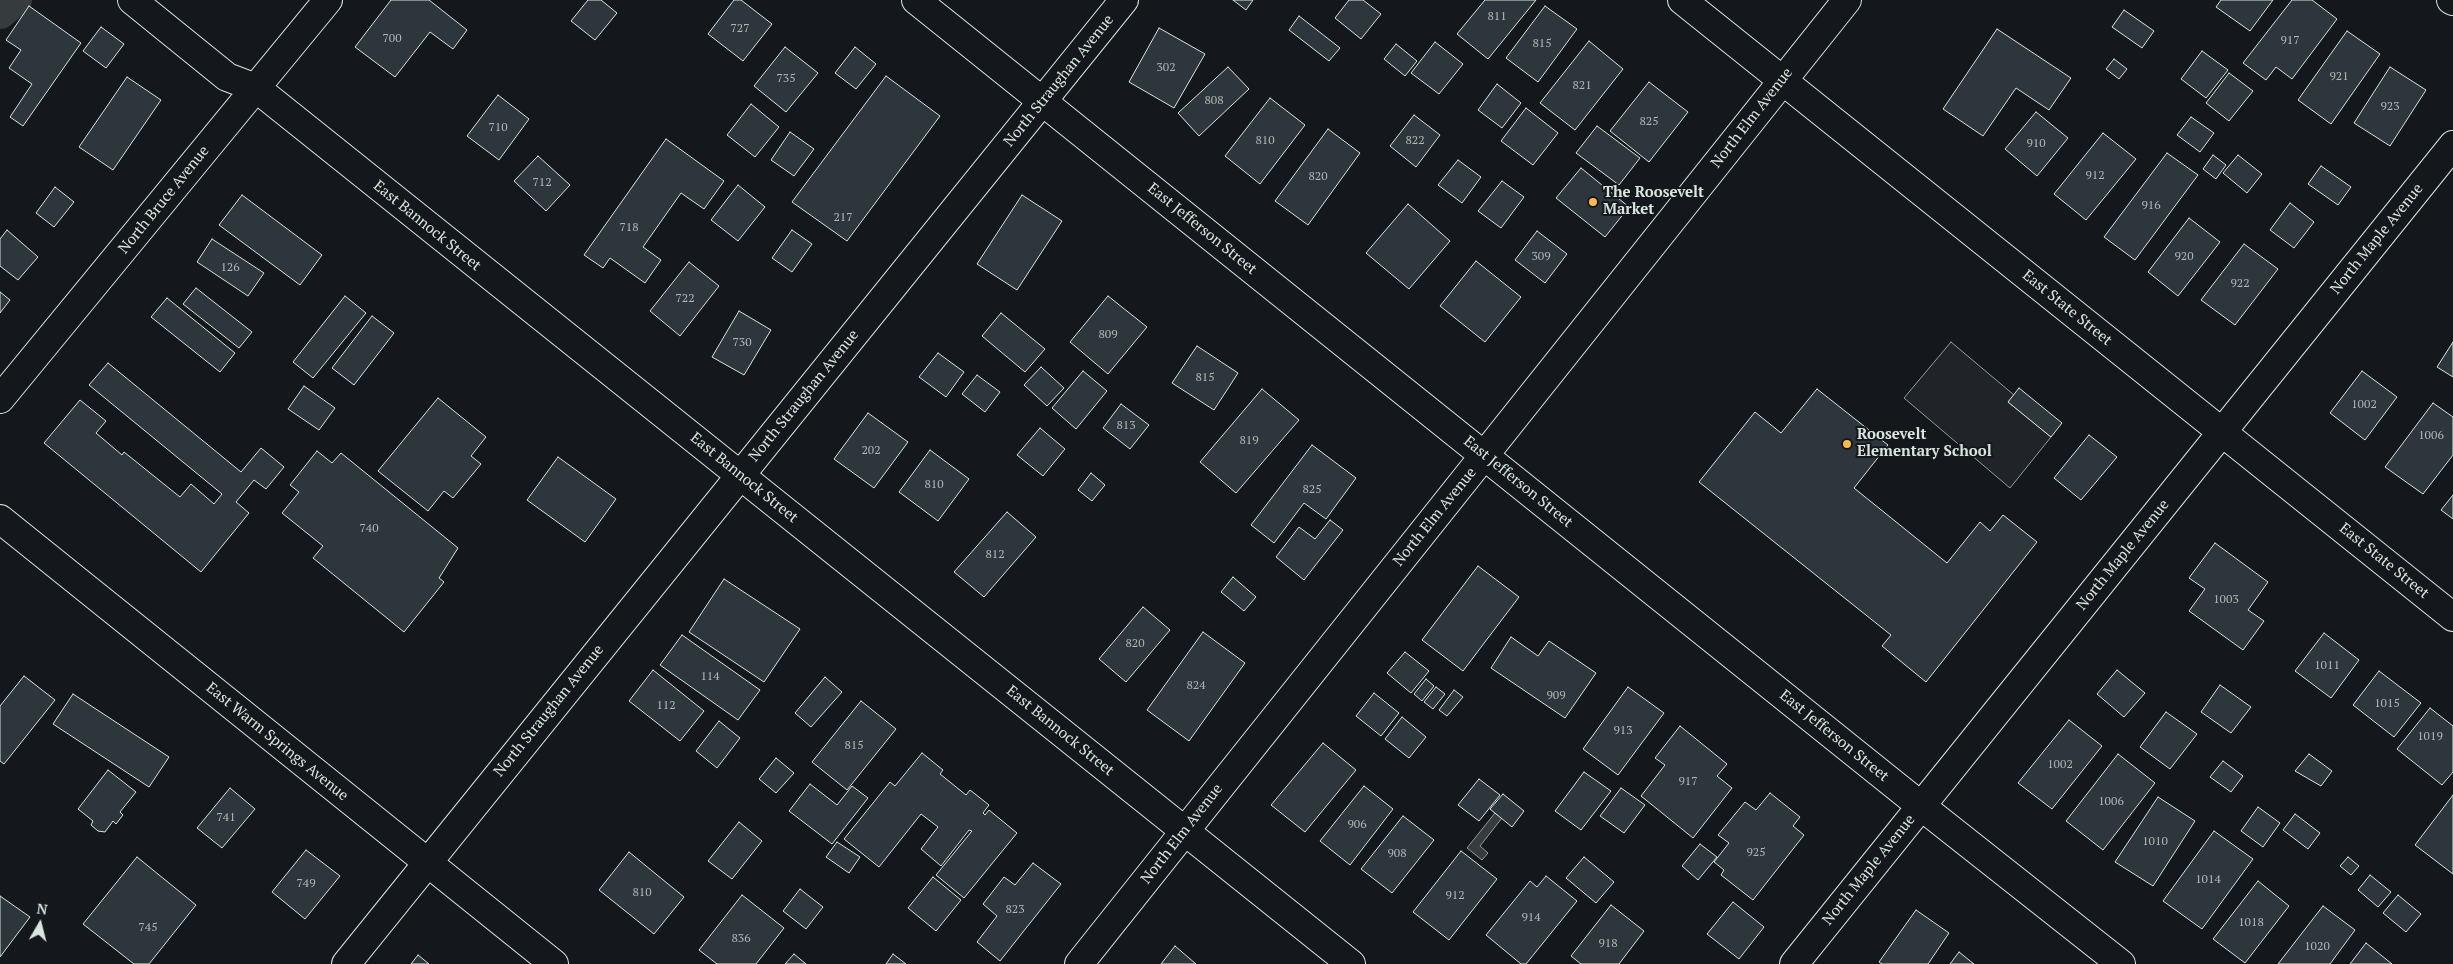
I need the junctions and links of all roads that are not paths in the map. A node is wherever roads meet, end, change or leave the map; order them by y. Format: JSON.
{"nodes":[{"id":1,"x":132,"y":0,"type":"edge"},
{"id":2,"x":328,"y":0,"type":"edge"},
{"id":3,"x":916,"y":0,"type":"edge"},
{"id":4,"x":1124,"y":0,"type":"edge"},
{"id":5,"x":1682,"y":0,"type":"edge"},
{"id":6,"x":1847,"y":0,"type":"edge"},
{"id":7,"x":1782,"y":80,"type":"junction"},
{"id":8,"x":256,"y":88,"type":"junction"},
{"id":9,"x":1043,"y":102,"type":"junction"},
{"id":10,"x":2453,"y":145,"type":"edge"},
{"id":11,"x":0,"y":399,"type":"edge"},
{"id":12,"x":2222,"y":432,"type":"junction"},
{"id":13,"x":1484,"y":455,"type":"junction"},
{"id":14,"x":740,"y":475,"type":"junction"},
{"id":15,"x":0,"y":519,"type":"edge"},
{"id":16,"x":2453,"y":617,"type":"edge"},
{"id":17,"x":1921,"y":806,"type":"junction"},
{"id":18,"x":1184,"y":831,"type":"junction"},
{"id":19,"x":427,"y":862,"type":"junction"},
{"id":20,"x":346,"y":964,"type":"edge"},
{"id":21,"x":554,"y":964,"type":"edge"},
{"id":22,"x":1078,"y":964,"type":"edge"},
{"id":23,"x":1351,"y":964,"type":"edge"},
{"id":24,"x":1794,"y":964,"type":"edge"},
{"id":25,"x":2122,"y":964,"type":"edge"}],
"edges":[{"from":1,"to":8,"type":"street","name":"East Bannock Street"},
{"from":2,"to":8,"type":"street","name":"North Bruce Avenue"},
{"from":3,"to":9,"type":"street","name":"East Jefferson Street"},
{"from":4,"to":9,"type":"street","name":"North Straughan Avenue"},
{"from":5,"to":7,"type":"street","name":"East State Street"},
{"from":6,"to":7,"type":"street","name":"North Elm Avenue"},
{"from":7,"to":12,"type":"street","name":"East State Street"},
{"from":7,"to":13,"type":"street","name":"North Elm Avenue"},
{"from":8,"to":11,"type":"street","name":"North Bruce Avenue"},
{"from":8,"to":14,"type":"street","name":"East Bannock Street"},
{"from":9,"to":13,"type":"street","name":"East Jefferson Street"},
{"from":9,"to":14,"type":"street","name":"North Straughan Avenue"},
{"from":10,"to":12,"type":"street","name":"North Maple Avenue"},
{"from":12,"to":16,"type":"street","name":"East State Street"},
{"from":12,"to":17,"type":"street","name":"North Maple Avenue"},
{"from":13,"to":17,"type":"street","name":"East Jefferson Street"},
{"from":13,"to":18,"type":"street","name":"North Elm Avenue"},
{"from":14,"to":18,"type":"street","name":"East Bannock Street"},
{"from":14,"to":19,"type":"street","name":"North Straughan Avenue"},
{"from":15,"to":19,"type":"street","name":"East Warm Springs Avenue"},
{"from":17,"to":24,"type":"street","name":"North Maple Avenue"},
{"from":17,"to":25,"type":"street","name":"East Jefferson Street"},
{"from":18,"to":22,"type":"street","name":"North Elm Avenue"},
{"from":18,"to":23,"type":"street","name":"East Bannock Street"},
{"from":19,"to":20,"type":"street","name":"North Straughan Avenue"},
{"from":19,"to":21,"type":"street","name":"East Warm Springs Avenue"}]}
